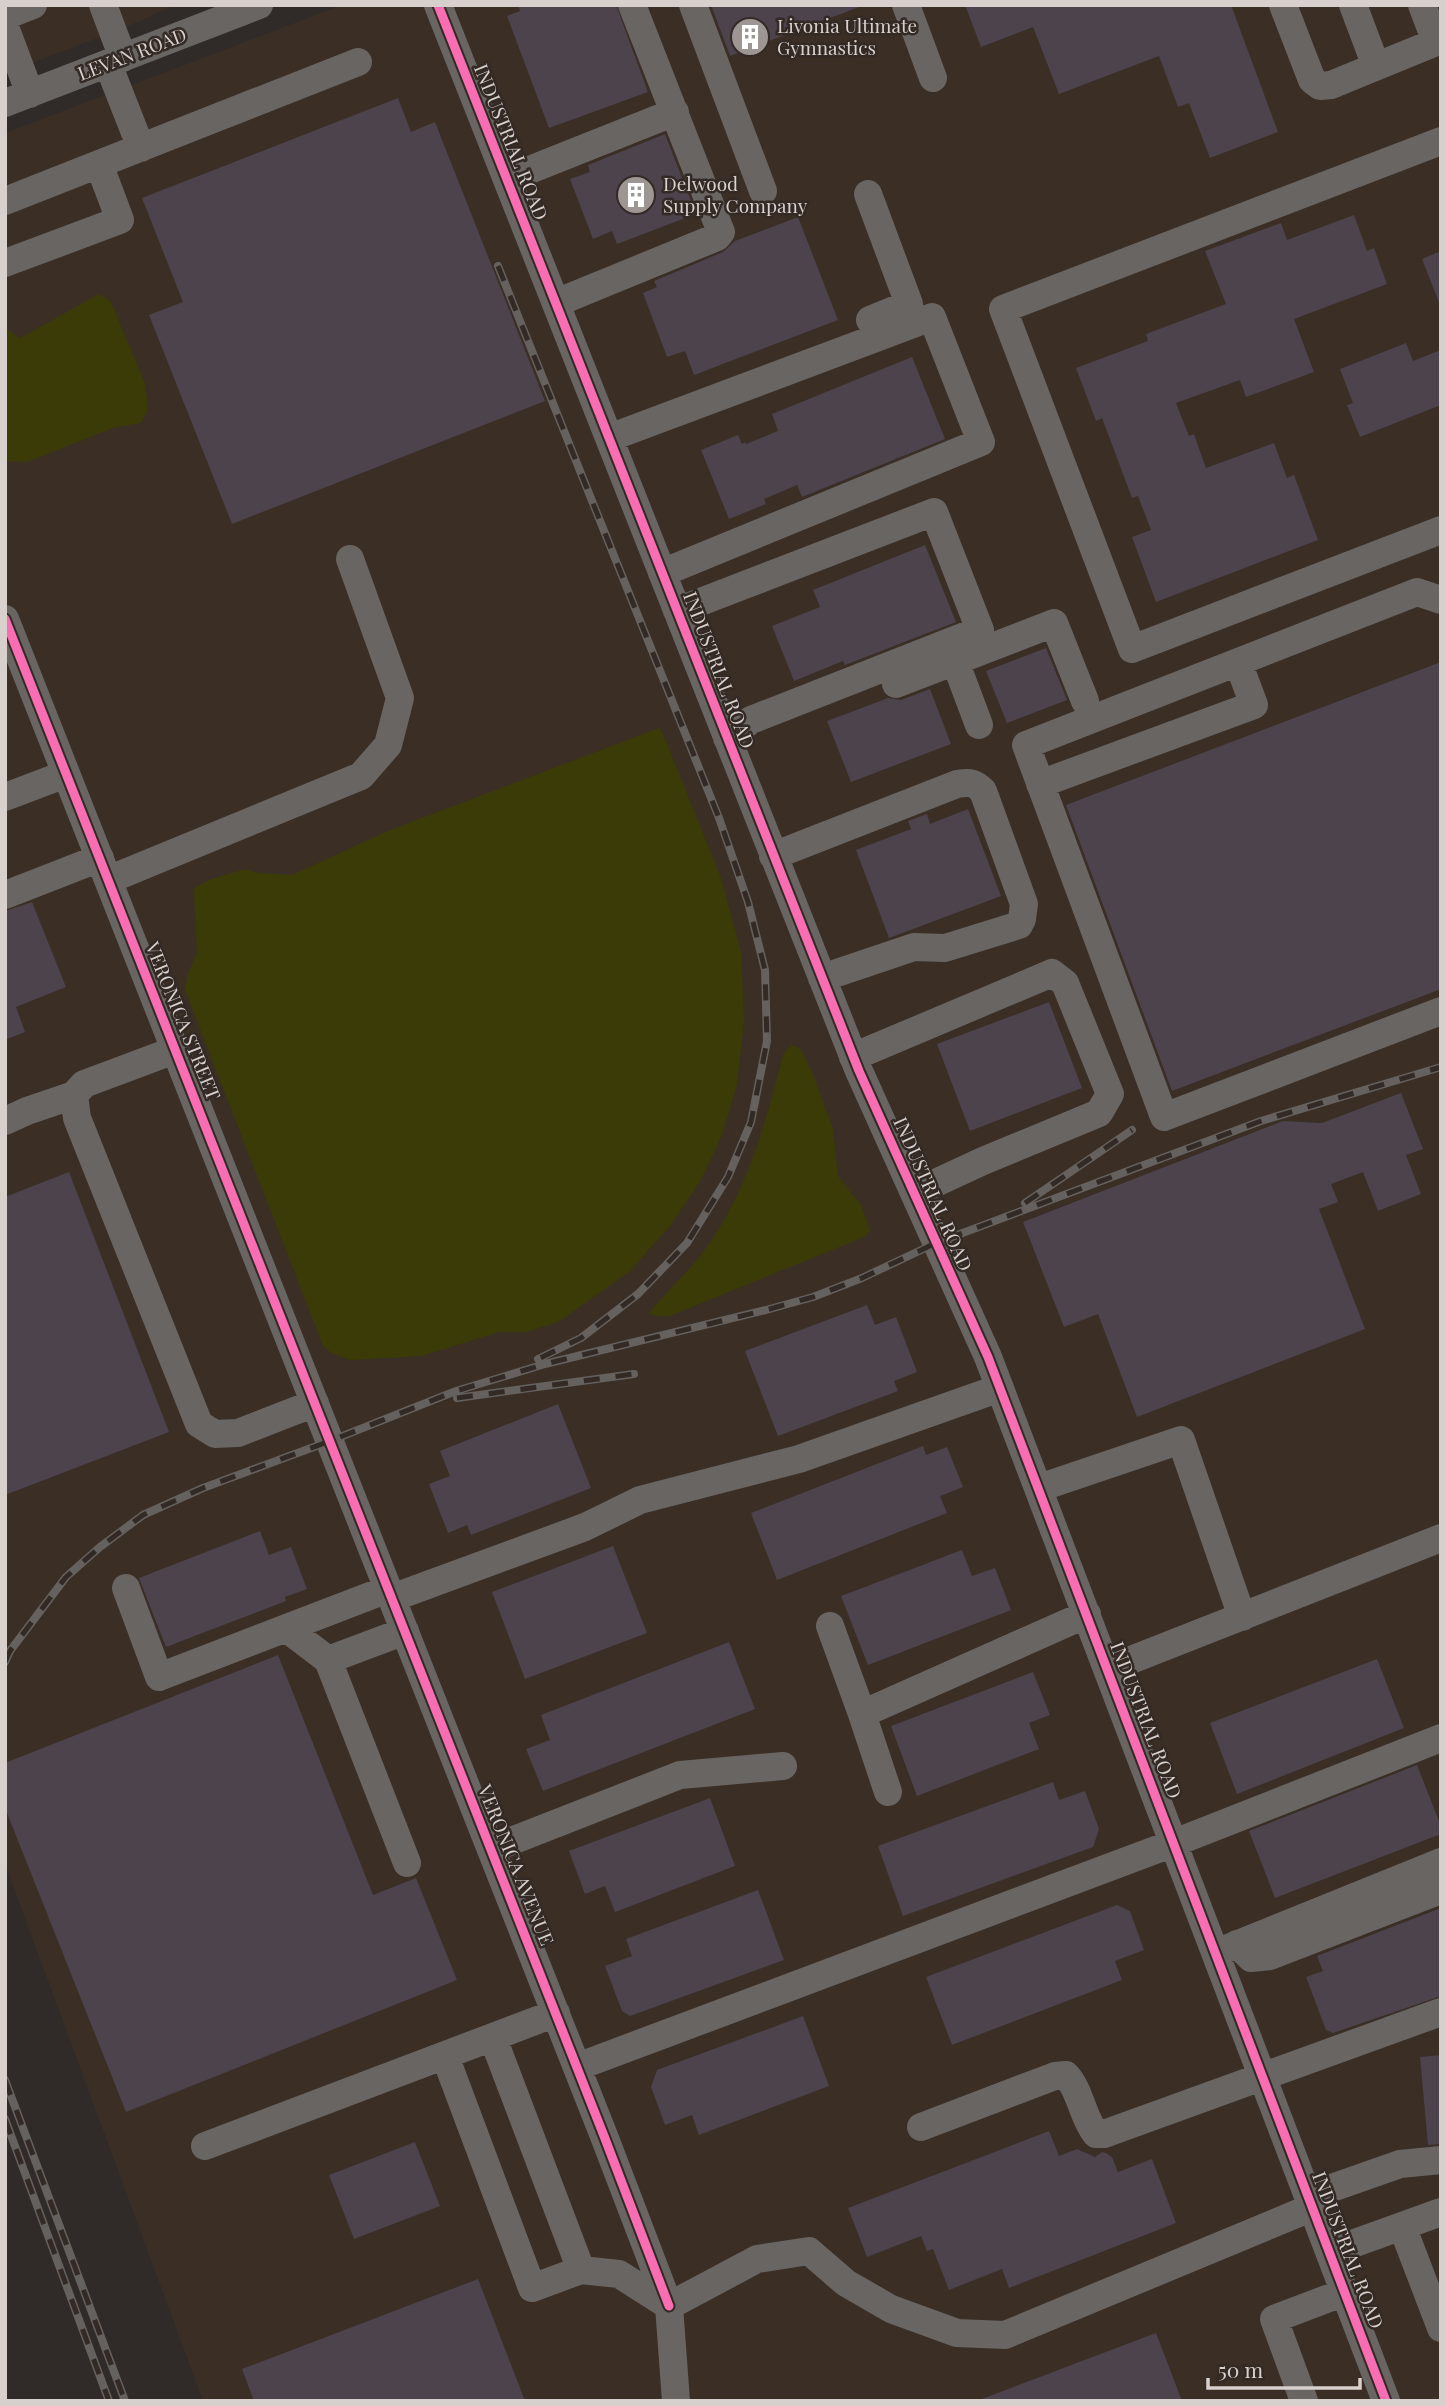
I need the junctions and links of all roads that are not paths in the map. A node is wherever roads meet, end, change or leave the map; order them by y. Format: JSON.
{"nodes":[{"id":1,"x":33,"y":5,"type":"edge"},
{"id":2,"x":103,"y":5,"type":"edge"},
{"id":3,"x":438,"y":5,"type":"edge"},
{"id":4,"x":632,"y":5,"type":"edge"},
{"id":5,"x":693,"y":5,"type":"edge"},
{"id":6,"x":906,"y":5,"type":"edge"},
{"id":7,"x":1283,"y":5,"type":"edge"},
{"id":8,"x":1353,"y":5,"type":"edge"},
{"id":9,"x":1422,"y":5,"type":"edge"},
{"id":10,"x":242,"y":8,"type":"edge"},
{"id":11,"x":5,"y":16,"type":"edge"},
{"id":12,"x":5,"y":27,"type":"edge"},
{"id":13,"x":1438,"y":41,"type":"edge"},
{"id":14,"x":115,"y":61,"type":"junction"},
{"id":15,"x":358,"y":62,"type":"dead end"},
{"id":16,"x":1376,"y":66,"type":"junction"},
{"id":17,"x":933,"y":78,"type":"dead end"},
{"id":18,"x":18,"y":98,"type":"edge"},
{"id":19,"x":675,"y":112,"type":"junction"},
{"id":20,"x":1441,"y":141,"type":"edge"},
{"id":21,"x":141,"y":148,"type":"junction"},
{"id":22,"x":99,"y":164,"type":"junction"},
{"id":23,"x":507,"y":179,"type":"junction"},
{"id":24,"x":763,"y":191,"type":"dead end"},
{"id":25,"x":868,"y":194,"type":"dead end"},
{"id":26,"x":5,"y":201,"type":"edge"},
{"id":27,"x":5,"y":263,"type":"edge"},
{"id":28,"x":556,"y":303,"type":"junction"},
{"id":29,"x":606,"y":431,"type":"junction"},
{"id":30,"x":1441,"y":530,"type":"edge"},
{"id":31,"x":350,"y":559,"type":"dead end"},
{"id":32,"x":662,"y":573,"type":"junction"},
{"id":33,"x":1441,"y":600,"type":"edge"},
{"id":34,"x":677,"y":611,"type":"junction"},
{"id":35,"x":5,"y":619,"type":"edge"},
{"id":36,"x":955,"y":661,"type":"junction"},
{"id":37,"x":1238,"y":662,"type":"junction"},
{"id":38,"x":1085,"y":701,"type":"dead end"},
{"id":39,"x":979,"y":725,"type":"dead end"},
{"id":40,"x":730,"y":745,"type":"junction"},
{"id":41,"x":66,"y":774,"type":"junction"},
{"id":42,"x":1040,"y":785,"type":"junction"},
{"id":43,"x":5,"y":797,"type":"edge"},
{"id":44,"x":773,"y":856,"type":"junction"},
{"id":45,"x":104,"y":869,"type":"junction"},
{"id":46,"x":5,"y":895,"type":"edge"},
{"id":47,"x":822,"y":978,"type":"junction"},
{"id":48,"x":1441,"y":1011,"type":"edge"},
{"id":49,"x":175,"y":1050,"type":"junction"},
{"id":50,"x":853,"y":1057,"type":"junction"},
{"id":51,"x":75,"y":1095,"type":"junction"},
{"id":52,"x":5,"y":1122,"type":"edge"},
{"id":53,"x":914,"y":1193,"type":"junction"},
{"id":54,"x":1000,"y":1388,"type":"junction"},
{"id":55,"x":315,"y":1403,"type":"junction"},
{"id":56,"x":328,"y":1436,"type":"joint"},
{"id":57,"x":1039,"y":1488,"type":"junction"},
{"id":58,"x":1441,"y":1538,"type":"edge"},
{"id":59,"x":126,"y":1588,"type":"dead end"},
{"id":60,"x":390,"y":1593,"type":"junction"},
{"id":61,"x":1087,"y":1614,"type":"junction"},
{"id":62,"x":1242,"y":1617,"type":"junction"},
{"id":63,"x":830,"y":1626,"type":"dead end"},
{"id":64,"x":286,"y":1628,"type":"junction"},
{"id":65,"x":405,"y":1632,"type":"junction"},
{"id":66,"x":328,"y":1660,"type":"junction"},
{"id":67,"x":1108,"y":1669,"type":"junction"},
{"id":68,"x":862,"y":1714,"type":"junction"},
{"id":69,"x":1441,"y":1738,"type":"edge"},
{"id":70,"x":783,"y":1766,"type":"dead end"},
{"id":71,"x":888,"y":1792,"type":"dead end"},
{"id":72,"x":1174,"y":1843,"type":"junction"},
{"id":73,"x":491,"y":1849,"type":"junction"},
{"id":74,"x":1441,"y":1862,"type":"edge"},
{"id":75,"x":407,"y":1863,"type":"dead end"},
{"id":76,"x":1441,"y":1890,"type":"edge"},
{"id":77,"x":1227,"y":1948,"type":"junction"},
{"id":78,"x":1441,"y":2012,"type":"edge"},
{"id":79,"x":556,"y":2013,"type":"junction"},
{"id":80,"x":493,"y":2038,"type":"junction"},
{"id":81,"x":445,"y":2056,"type":"junction"},
{"id":82,"x":577,"y":2067,"type":"junction"},
{"id":83,"x":1264,"y":2077,"type":"junction"},
{"id":84,"x":921,"y":2127,"type":"dead end"},
{"id":85,"x":205,"y":2146,"type":"dead end"},
{"id":86,"x":1441,"y":2160,"type":"edge"},
{"id":87,"x":1311,"y":2201,"type":"junction"},
{"id":88,"x":1441,"y":2212,"type":"edge"},
{"id":89,"x":1402,"y":2226,"type":"junction"},
{"id":90,"x":1330,"y":2252,"type":"junction"},
{"id":91,"x":581,"y":2270,"type":"junction"},
{"id":92,"x":1346,"y":2292,"type":"junction"},
{"id":93,"x":669,"y":2306,"type":"junction"},
{"id":94,"x":1441,"y":2328,"type":"edge"},
{"id":95,"x":676,"y":2401,"type":"edge"},
{"id":96,"x":1304,"y":2401,"type":"edge"},
{"id":97,"x":1386,"y":2401,"type":"edge"}],
"edges":[{"from":1,"to":11,"type":"street"},
{"from":2,"to":14,"type":"street"},
{"from":3,"to":23,"type":"street","name":"INDUSTRIAL ROAD"},
{"from":4,"to":19,"type":"street"},
{"from":5,"to":24,"type":"street"},
{"from":6,"to":17,"type":"street"},
{"from":7,"to":16,"type":"street"},
{"from":8,"to":16,"type":"street"},
{"from":9,"to":13,"type":"street"},
{"from":10,"to":14,"type":"street","name":"LEVAN ROAD"},
{"from":12,"to":18,"type":"street"},
{"from":13,"to":16,"type":"street"},
{"from":14,"to":18,"type":"street","name":"LEVAN ROAD"},
{"from":14,"to":21,"type":"street"},
{"from":15,"to":21,"type":"street"},
{"from":19,"to":23,"type":"street"},
{"from":19,"to":28,"type":"street"},
{"from":20,"to":30,"type":"street"},
{"from":21,"to":22,"type":"street"},
{"from":22,"to":26,"type":"street"},
{"from":22,"to":27,"type":"street"},
{"from":23,"to":28,"type":"street","name":"INDUSTRIAL ROAD"},
{"from":25,"to":29,"type":"street"},
{"from":28,"to":29,"type":"street","name":"INDUSTRIAL ROAD"},
{"from":29,"to":32,"type":"street","name":"INDUSTRIAL ROAD"},
{"from":29,"to":32,"type":"street"},
{"from":31,"to":45,"type":"street"},
{"from":32,"to":34,"type":"street","name":"INDUSTRIAL ROAD"},
{"from":33,"to":37,"type":"street"},
{"from":34,"to":40,"type":"street","name":"INDUSTRIAL ROAD"},
{"from":34,"to":40,"type":"street"},
{"from":35,"to":41,"type":"street","name":"VERONICA STREET"},
{"from":36,"to":38,"type":"street"},
{"from":36,"to":39,"type":"street"},
{"from":36,"to":40,"type":"street"},
{"from":37,"to":42,"type":"street"},
{"from":37,"to":42,"type":"street"},
{"from":40,"to":44,"type":"street","name":"INDUSTRIAL ROAD"},
{"from":41,"to":43,"type":"street"},
{"from":41,"to":45,"type":"street","name":"VERONICA STREET"},
{"from":42,"to":48,"type":"street"},
{"from":44,"to":47,"type":"street","name":"INDUSTRIAL ROAD"},
{"from":44,"to":47,"type":"street"},
{"from":45,"to":46,"type":"street"},
{"from":45,"to":49,"type":"street","name":"VERONICA STREET"},
{"from":47,"to":50,"type":"street","name":"INDUSTRIAL ROAD"},
{"from":49,"to":51,"type":"street"},
{"from":49,"to":55,"type":"street","name":"VERONICA STREET"},
{"from":50,"to":53,"type":"street","name":"INDUSTRIAL ROAD"},
{"from":50,"to":53,"type":"street"},
{"from":51,"to":52,"type":"street"},
{"from":51,"to":55,"type":"street"},
{"from":53,"to":54,"type":"street","name":"INDUSTRIAL ROAD"},
{"from":54,"to":57,"type":"street","name":"INDUSTRIAL ROAD"},
{"from":54,"to":60,"type":"street"},
{"from":55,"to":56,"type":"street","name":"VERONICA STREET"},
{"from":56,"to":60,"type":"street","name":"VERONICA AVENUE"},
{"from":57,"to":61,"type":"street","name":"INDUSTRIAL ROAD"},
{"from":57,"to":62,"type":"street"},
{"from":58,"to":62,"type":"street"},
{"from":59,"to":64,"type":"street"},
{"from":60,"to":64,"type":"street"},
{"from":60,"to":65,"type":"street","name":"VERONICA AVENUE"},
{"from":61,"to":67,"type":"street","name":"INDUSTRIAL ROAD"},
{"from":61,"to":68,"type":"street"},
{"from":62,"to":67,"type":"street"},
{"from":63,"to":68,"type":"street"},
{"from":64,"to":66,"type":"street"},
{"from":65,"to":66,"type":"street"},
{"from":65,"to":73,"type":"street","name":"VERONICA AVENUE"},
{"from":66,"to":75,"type":"street"},
{"from":67,"to":72,"type":"street","name":"INDUSTRIAL ROAD"},
{"from":68,"to":71,"type":"street"},
{"from":69,"to":72,"type":"street"},
{"from":70,"to":73,"type":"street"},
{"from":72,"to":77,"type":"street","name":"INDUSTRIAL ROAD"},
{"from":72,"to":82,"type":"street"},
{"from":73,"to":79,"type":"street","name":"VERONICA AVENUE"},
{"from":74,"to":77,"type":"street"},
{"from":76,"to":77,"type":"street"},
{"from":77,"to":83,"type":"street","name":"INDUSTRIAL ROAD"},
{"from":78,"to":83,"type":"street"},
{"from":79,"to":80,"type":"street"},
{"from":79,"to":82,"type":"street","name":"VERONICA AVENUE"},
{"from":80,"to":81,"type":"street"},
{"from":80,"to":91,"type":"street"},
{"from":81,"to":85,"type":"street"},
{"from":81,"to":91,"type":"street"},
{"from":82,"to":93,"type":"street","name":"VERONICA AVENUE"},
{"from":83,"to":84,"type":"street"},
{"from":83,"to":87,"type":"street","name":"INDUSTRIAL ROAD"},
{"from":86,"to":87,"type":"street"},
{"from":87,"to":90,"type":"street","name":"INDUSTRIAL ROAD"},
{"from":87,"to":93,"type":"street"},
{"from":88,"to":89,"type":"street"},
{"from":89,"to":90,"type":"street"},
{"from":89,"to":94,"type":"street"},
{"from":90,"to":92,"type":"street","name":"INDUSTRIAL ROAD"},
{"from":91,"to":93,"type":"street"},
{"from":92,"to":96,"type":"street"},
{"from":92,"to":97,"type":"street","name":"INDUSTRIAL ROAD"},
{"from":93,"to":95,"type":"street","name":"VERONICA AVENUE"}]}
